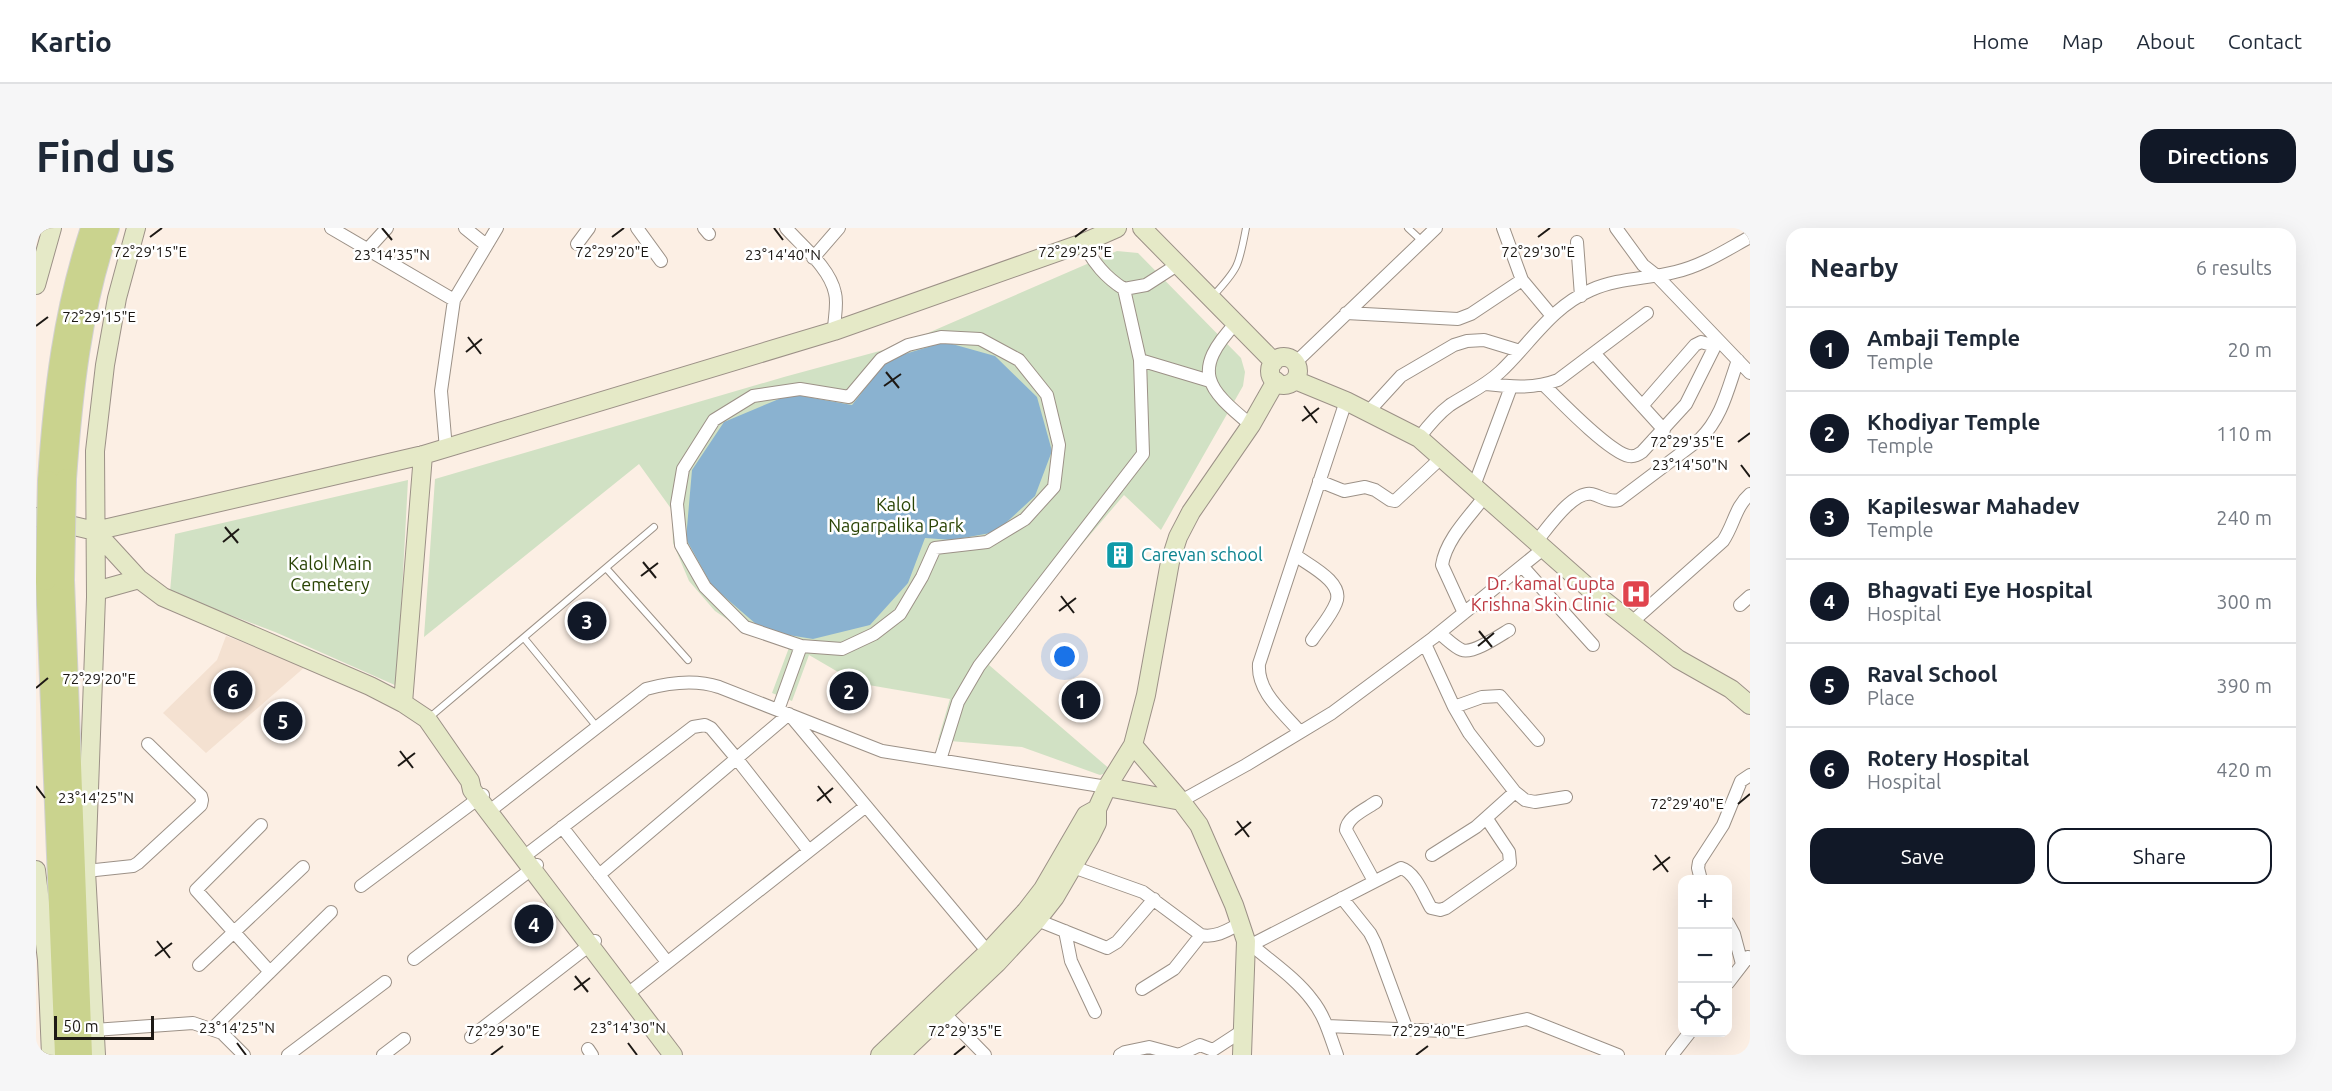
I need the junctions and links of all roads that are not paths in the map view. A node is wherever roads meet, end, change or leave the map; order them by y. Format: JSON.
{"nodes":[{"id":1,"x":52,"y":228,"type":"edge"},
{"id":2,"x":91,"y":228,"type":"edge"},
{"id":3,"x":109,"y":228,"type":"edge"},
{"id":4,"x":136,"y":228,"type":"edge"},
{"id":5,"x":331,"y":228,"type":"edge"},
{"id":6,"x":387,"y":228,"type":"edge"},
{"id":7,"x":465,"y":228,"type":"edge"},
{"id":8,"x":497,"y":228,"type":"edge"},
{"id":9,"x":589,"y":228,"type":"edge"},
{"id":10,"x":637,"y":228,"type":"edge"},
{"id":11,"x":786,"y":228,"type":"edge"},
{"id":12,"x":839,"y":228,"type":"edge"},
{"id":13,"x":1117,"y":228,"type":"edge"},
{"id":14,"x":1142,"y":228,"type":"edge"},
{"id":15,"x":1246,"y":228,"type":"edge"},
{"id":16,"x":1408,"y":228,"type":"edge"},
{"id":17,"x":1436,"y":228,"type":"edge"},
{"id":18,"x":1503,"y":228,"type":"edge"},
{"id":19,"x":1616,"y":228,"type":"edge"},
{"id":20,"x":1750,"y":237,"type":"edge"},
{"id":21,"x":1422,"y":241,"type":"junction"},
{"id":22,"x":1576,"y":242,"type":"dead end"},
{"id":23,"x":1083,"y":243,"type":"junction"},
{"id":24,"x":577,"y":244,"type":"dead end"},
{"id":25,"x":486,"y":245,"type":"junction"},
{"id":26,"x":367,"y":250,"type":"junction"},
{"id":27,"x":813,"y":258,"type":"junction"},
{"id":28,"x":661,"y":261,"type":"dead end"},
{"id":29,"x":1177,"y":265,"type":"junction"},
{"id":30,"x":1657,"y":276,"type":"junction"},
{"id":31,"x":1522,"y":280,"type":"junction"},
{"id":32,"x":36,"y":285,"type":"edge"},
{"id":33,"x":1124,"y":289,"type":"junction"},
{"id":34,"x":1581,"y":296,"type":"junction"},
{"id":35,"x":1210,"y":299,"type":"junction"},
{"id":36,"x":454,"y":300,"type":"junction"},
{"id":37,"x":1346,"y":313,"type":"junction"},
{"id":38,"x":1647,"y":313,"type":"dead end"},
{"id":39,"x":1552,"y":316,"type":"junction"},
{"id":40,"x":1236,"y":323,"type":"junction"},
{"id":41,"x":834,"y":331,"type":"junction"},
{"id":42,"x":1717,"y":343,"type":"junction"},
{"id":43,"x":1520,"y":351,"type":"junction"},
{"id":44,"x":1594,"y":353,"type":"junction"},
{"id":45,"x":1140,"y":360,"type":"junction"},
{"id":46,"x":1738,"y":360,"type":"junction"},
{"id":47,"x":1274,"y":362,"type":"junction"},
{"id":48,"x":1295,"y":371,"type":"junction"},
{"id":49,"x":1750,"y":373,"type":"edge"},
{"id":50,"x":1210,"y":381,"type":"junction"},
{"id":51,"x":1276,"y":381,"type":"junction"},
{"id":52,"x":1486,"y":384,"type":"junction"},
{"id":53,"x":1544,"y":385,"type":"junction"},
{"id":54,"x":1511,"y":387,"type":"junction"},
{"id":55,"x":1346,"y":401,"type":"junction"},
{"id":56,"x":1642,"y":406,"type":"junction"},
{"id":57,"x":1368,"y":412,"type":"junction"},
{"id":58,"x":1251,"y":425,"type":"junction"},
{"id":59,"x":1664,"y":430,"type":"junction"},
{"id":60,"x":1419,"y":438,"type":"junction"},
{"id":61,"x":446,"y":449,"type":"junction"},
{"id":62,"x":423,"y":455,"type":"junction"},
{"id":63,"x":1442,"y":457,"type":"junction"},
{"id":64,"x":57,"y":480,"type":"junction"},
{"id":65,"x":1319,"y":481,"type":"junction"},
{"id":66,"x":1479,"y":491,"type":"junction"},
{"id":67,"x":1750,"y":494,"type":"edge"},
{"id":68,"x":36,"y":517,"type":"edge"},
{"id":69,"x":654,"y":527,"type":"dead end"},
{"id":70,"x":95,"y":531,"type":"junction"},
{"id":71,"x":1540,"y":545,"type":"junction"},
{"id":72,"x":1295,"y":555,"type":"junction"},
{"id":73,"x":1522,"y":566,"type":"junction"},
{"id":74,"x":606,"y":568,"type":"junction"},
{"id":75,"x":139,"y":579,"type":"junction"},
{"id":76,"x":55,"y":580,"type":"junction"},
{"id":77,"x":96,"y":591,"type":"junction"},
{"id":78,"x":1750,"y":596,"type":"edge"},
{"id":79,"x":1740,"y":605,"type":"dead end"},
{"id":80,"x":1464,"y":613,"type":"junction"},
{"id":81,"x":1632,"y":622,"type":"junction"},
{"id":82,"x":1509,"y":630,"type":"dead end"},
{"id":83,"x":1439,"y":633,"type":"junction"},
{"id":84,"x":524,"y":638,"type":"junction"},
{"id":85,"x":1312,"y":640,"type":"dead end"},
{"id":86,"x":1425,"y":644,"type":"junction"},
{"id":87,"x":1593,"y":645,"type":"dead end"},
{"id":88,"x":801,"y":646,"type":"junction"},
{"id":89,"x":688,"y":660,"type":"dead end"},
{"id":90,"x":403,"y":703,"type":"junction"},
{"id":91,"x":1750,"y":705,"type":"edge"},
{"id":92,"x":1454,"y":707,"type":"junction"},
{"id":93,"x":783,"y":712,"type":"junction"},
{"id":94,"x":427,"y":719,"type":"junction"},
{"id":95,"x":597,"y":727,"type":"junction"},
{"id":96,"x":1300,"y":732,"type":"junction"},
{"id":97,"x":1538,"y":740,"type":"dead end"},
{"id":98,"x":148,"y":744,"type":"dead end"},
{"id":99,"x":1133,"y":745,"type":"junction"},
{"id":100,"x":737,"y":759,"type":"junction"},
{"id":101,"x":940,"y":760,"type":"junction"},
{"id":102,"x":1750,"y":775,"type":"edge"},
{"id":103,"x":1107,"y":787,"type":"junction"},
{"id":104,"x":1515,"y":792,"type":"junction"},
{"id":105,"x":1566,"y":797,"type":"dead end"},
{"id":106,"x":487,"y":799,"type":"junction"},
{"id":107,"x":1181,"y":801,"type":"junction"},
{"id":108,"x":1376,"y":802,"type":"dead end"},
{"id":109,"x":866,"y":806,"type":"junction"},
{"id":110,"x":1096,"y":809,"type":"junction"},
{"id":111,"x":1487,"y":819,"type":"junction"},
{"id":112,"x":261,"y":825,"type":"dead end"},
{"id":113,"x":562,"y":827,"type":"junction"},
{"id":114,"x":809,"y":850,"type":"junction"},
{"id":115,"x":1432,"y":855,"type":"dead end"},
{"id":116,"x":534,"y":862,"type":"junction"},
{"id":117,"x":303,"y":867,"type":"dead end"},
{"id":118,"x":1073,"y":867,"type":"junction"},
{"id":119,"x":36,"y":870,"type":"edge"},
{"id":120,"x":86,"y":871,"type":"junction"},
{"id":121,"x":599,"y":875,"type":"junction"},
{"id":122,"x":1700,"y":875,"type":"edge"},
{"id":123,"x":1374,"y":881,"type":"junction"},
{"id":124,"x":361,"y":886,"type":"dead end"},
{"id":125,"x":1342,"y":898,"type":"junction"},
{"id":126,"x":1154,"y":899,"type":"junction"},
{"id":127,"x":331,"y":912,"type":"dead end"},
{"id":128,"x":1037,"y":920,"type":"junction"},
{"id":129,"x":1731,"y":929,"type":"edge"},
{"id":130,"x":1065,"y":931,"type":"junction"},
{"id":131,"x":235,"y":932,"type":"junction"},
{"id":132,"x":1201,"y":935,"type":"junction"},
{"id":133,"x":1246,"y":936,"type":"junction"},
{"id":134,"x":593,"y":943,"type":"junction"},
{"id":135,"x":992,"y":957,"type":"junction"},
{"id":136,"x":414,"y":959,"type":"dead end"},
{"id":137,"x":41,"y":960,"type":"edge"},
{"id":138,"x":1746,"y":961,"type":"edge"},
{"id":139,"x":668,"y":962,"type":"junction"},
{"id":140,"x":199,"y":965,"type":"dead end"},
{"id":141,"x":270,"y":972,"type":"junction"},
{"id":142,"x":1732,"y":978,"type":"edge"},
{"id":143,"x":385,"y":982,"type":"dead end"},
{"id":144,"x":633,"y":989,"type":"junction"},
{"id":145,"x":1142,"y":989,"type":"dead end"},
{"id":146,"x":1095,"y":1012,"type":"dead end"},
{"id":147,"x":944,"y":1013,"type":"junction"},
{"id":148,"x":43,"y":1015,"type":"edge"},
{"id":149,"x":1327,"y":1026,"type":"junction"},
{"id":150,"x":212,"y":1029,"type":"junction"},
{"id":151,"x":94,"y":1030,"type":"junction"},
{"id":152,"x":1407,"y":1030,"type":"junction"},
{"id":153,"x":1242,"y":1031,"type":"junction"},
{"id":154,"x":471,"y":1037,"type":"dead end"},
{"id":155,"x":1686,"y":1037,"type":"edge"},
{"id":156,"x":404,"y":1039,"type":"dead end"},
{"id":157,"x":51,"y":1055,"type":"edge"},
{"id":158,"x":65,"y":1055,"type":"edge"},
{"id":159,"x":82,"y":1055,"type":"edge"},
{"id":160,"x":96,"y":1055,"type":"edge"},
{"id":161,"x":244,"y":1055,"type":"edge"},
{"id":162,"x":288,"y":1055,"type":"edge"},
{"id":163,"x":383,"y":1055,"type":"edge"},
{"id":164,"x":673,"y":1055,"type":"edge"},
{"id":165,"x":686,"y":1055,"type":"edge"},
{"id":166,"x":880,"y":1055,"type":"edge"},
{"id":167,"x":900,"y":1055,"type":"edge"},
{"id":168,"x":985,"y":1055,"type":"edge"},
{"id":169,"x":1120,"y":1055,"type":"edge"},
{"id":170,"x":1179,"y":1055,"type":"edge"},
{"id":171,"x":1242,"y":1055,"type":"edge"},
{"id":172,"x":1337,"y":1055,"type":"edge"},
{"id":173,"x":1617,"y":1055,"type":"edge"},
{"id":174,"x":1672,"y":1055,"type":"edge"}],
"edges":[{"from":1,"to":32,"type":"street"},
{"from":2,"to":64,"type":"main road"},
{"from":3,"to":64,"type":"main road"},
{"from":4,"to":70,"type":"street"},
{"from":5,"to":26,"type":"street"},
{"from":6,"to":26,"type":"street"},
{"from":7,"to":25,"type":"street"},
{"from":8,"to":25,"type":"street"},
{"from":9,"to":24,"type":"street"},
{"from":10,"to":28,"type":"street"},
{"from":11,"to":27,"type":"street"},
{"from":12,"to":27,"type":"street"},
{"from":13,"to":23,"type":"street"},
{"from":14,"to":29,"type":"street"},
{"from":15,"to":35,"type":"lane"},
{"from":16,"to":21,"type":"lane"},
{"from":17,"to":21,"type":"street"},
{"from":18,"to":31,"type":"street"},
{"from":19,"to":30,"type":"street"},
{"from":20,"to":30,"type":"street"},
{"from":21,"to":37,"type":"street"},
{"from":22,"to":34,"type":"street"},
{"from":23,"to":33,"type":"street"},
{"from":23,"to":41,"type":"street"},
{"from":25,"to":36,"type":"street"},
{"from":26,"to":36,"type":"street"},
{"from":27,"to":41,"type":"street"},
{"from":29,"to":33,"type":"street"},
{"from":29,"to":35,"type":"street"},
{"from":30,"to":34,"type":"street"},
{"from":30,"to":42,"type":"street"},
{"from":31,"to":37,"type":"street"},
{"from":31,"to":39,"type":"street"},
{"from":33,"to":45,"type":"street"},
{"from":34,"to":39,"type":"street"},
{"from":35,"to":40,"type":"street"},
{"from":36,"to":61,"type":"street"},
{"from":37,"to":48,"type":"street"},
{"from":38,"to":44,"type":"street"},
{"from":39,"to":43,"type":"street"},
{"from":40,"to":47,"type":"street"},
{"from":40,"to":50,"type":"street"},
{"from":41,"to":61,"type":"street"},
{"from":42,"to":46,"type":"street"},
{"from":42,"to":56,"type":"street"},
{"from":42,"to":59,"type":"street"},
{"from":43,"to":52,"type":"street"},
{"from":43,"to":57,"type":"street"},
{"from":44,"to":53,"type":"street"},
{"from":44,"to":56,"type":"street"},
{"from":45,"to":50,"type":"street"},
{"from":45,"to":101,"type":"street"},
{"from":46,"to":49,"type":"street"},
{"from":46,"to":71,"type":"street"},
{"from":47,"to":48,"type":"street"},
{"from":47,"to":51,"type":"street"},
{"from":48,"to":51,"type":"street"},
{"from":48,"to":55,"type":"street"},
{"from":50,"to":58,"type":"street"},
{"from":51,"to":58,"type":"street"},
{"from":52,"to":54,"type":"street"},
{"from":52,"to":60,"type":"street"},
{"from":53,"to":54,"type":"street"},
{"from":53,"to":59,"type":"street"},
{"from":54,"to":66,"type":"street"},
{"from":55,"to":57,"type":"street"},
{"from":55,"to":65,"type":"street"},
{"from":56,"to":59,"type":"street"},
{"from":57,"to":60,"type":"street"},
{"from":58,"to":99,"type":"street"},
{"from":60,"to":63,"type":"street"},
{"from":61,"to":62,"type":"street"},
{"from":62,"to":70,"type":"street"},
{"from":62,"to":90,"type":"street"},
{"from":63,"to":65,"type":"street"},
{"from":63,"to":66,"type":"street"},
{"from":64,"to":76,"type":"main road","bridge":true},
{"from":65,"to":72,"type":"street"},
{"from":66,"to":71,"type":"street"},
{"from":66,"to":80,"type":"street"},
{"from":67,"to":81,"type":"street"},
{"from":68,"to":70,"type":"street"},
{"from":69,"to":74,"type":"lane"},
{"from":70,"to":75,"type":"street"},
{"from":70,"to":77,"type":"street"},
{"from":71,"to":73,"type":"street"},
{"from":71,"to":81,"type":"street"},
{"from":72,"to":85,"type":"street"},
{"from":72,"to":96,"type":"street"},
{"from":73,"to":80,"type":"street"},
{"from":73,"to":87,"type":"street"},
{"from":74,"to":84,"type":"lane"},
{"from":74,"to":89,"type":"lane"},
{"from":75,"to":77,"type":"street"},
{"from":75,"to":90,"type":"street"},
{"from":76,"to":158,"type":"main road"},
{"from":76,"to":159,"type":"main road"},
{"from":77,"to":120,"type":"street"},
{"from":78,"to":79,"type":"street"},
{"from":80,"to":83,"type":"street"},
{"from":81,"to":91,"type":"street"},
{"from":82,"to":83,"type":"street"},
{"from":83,"to":86,"type":"street"},
{"from":84,"to":94,"type":"lane"},
{"from":84,"to":95,"type":"lane"},
{"from":86,"to":92,"type":"street"},
{"from":86,"to":96,"type":"street"},
{"from":88,"to":88,"type":"street"},
{"from":88,"to":93,"type":"street"},
{"from":90,"to":94,"type":"street"},
{"from":92,"to":97,"type":"street"},
{"from":92,"to":104,"type":"street"},
{"from":93,"to":95,"type":"street"},
{"from":93,"to":100,"type":"street"},
{"from":93,"to":101,"type":"street"},
{"from":93,"to":109,"type":"street"},
{"from":94,"to":106,"type":"street"},
{"from":95,"to":106,"type":"street"},
{"from":96,"to":107,"type":"street"},
{"from":98,"to":120,"type":"street"},
{"from":99,"to":103,"type":"street"},
{"from":99,"to":107,"type":"street"},
{"from":100,"to":113,"type":"street"},
{"from":100,"to":114,"type":"street"},
{"from":100,"to":121,"type":"street"},
{"from":101,"to":103,"type":"street"},
{"from":102,"to":122,"type":"street"},
{"from":103,"to":107,"type":"street"},
{"from":103,"to":110,"type":"street"},
{"from":104,"to":105,"type":"street"},
{"from":104,"to":111,"type":"street"},
{"from":106,"to":116,"type":"street"},
{"from":106,"to":124,"type":"street"},
{"from":107,"to":133,"type":"street"},
{"from":108,"to":123,"type":"street"},
{"from":109,"to":114,"type":"street"},
{"from":109,"to":135,"type":"street"},
{"from":110,"to":118,"type":"street"},
{"from":110,"to":135,"type":"street"},
{"from":111,"to":115,"type":"street"},
{"from":111,"to":123,"type":"street"},
{"from":112,"to":131,"type":"street"},
{"from":113,"to":116,"type":"street"},
{"from":113,"to":121,"type":"street"},
{"from":114,"to":139,"type":"street"},
{"from":116,"to":134,"type":"street"},
{"from":116,"to":136,"type":"street"},
{"from":117,"to":131,"type":"street"},
{"from":118,"to":126,"type":"street"},
{"from":118,"to":128,"type":"street"},
{"from":119,"to":137,"type":"street"},
{"from":120,"to":151,"type":"street"},
{"from":121,"to":139,"type":"street"},
{"from":123,"to":125,"type":"street"},
{"from":125,"to":133,"type":"street"},
{"from":125,"to":152,"type":"street"},
{"from":126,"to":130,"type":"street"},
{"from":126,"to":132,"type":"street"},
{"from":127,"to":141,"type":"street"},
{"from":128,"to":130,"type":"street"},
{"from":128,"to":135,"type":"street"},
{"from":129,"to":138,"type":"street"},
{"from":130,"to":146,"type":"street"},
{"from":131,"to":140,"type":"street"},
{"from":131,"to":141,"type":"street"},
{"from":132,"to":133,"type":"street"},
{"from":132,"to":145,"type":"street"},
{"from":133,"to":149,"type":"street"},
{"from":133,"to":153,"type":"street"},
{"from":134,"to":144,"type":"street"},
{"from":134,"to":154,"type":"street"},
{"from":134,"to":164,"type":"street"},
{"from":135,"to":147,"type":"street"},
{"from":135,"to":166,"type":"street"},
{"from":137,"to":148,"type":"street"},
{"from":138,"to":142,"type":"street"},
{"from":139,"to":144,"type":"street"},
{"from":141,"to":150,"type":"street"},
{"from":143,"to":162,"type":"street"},
{"from":144,"to":165,"type":"street"},
{"from":147,"to":167,"type":"street"},
{"from":147,"to":168,"type":"street"},
{"from":148,"to":157,"type":"street"},
{"from":149,"to":152,"type":"street"},
{"from":149,"to":172,"type":"street"},
{"from":150,"to":151,"type":"street"},
{"from":150,"to":161,"type":"street"},
{"from":151,"to":160,"type":"street"},
{"from":152,"to":173,"type":"street"},
{"from":153,"to":170,"type":"street"},
{"from":153,"to":171,"type":"street"},
{"from":155,"to":174,"type":"street"},
{"from":156,"to":163,"type":"street"},
{"from":169,"to":170,"type":"street"}]}
